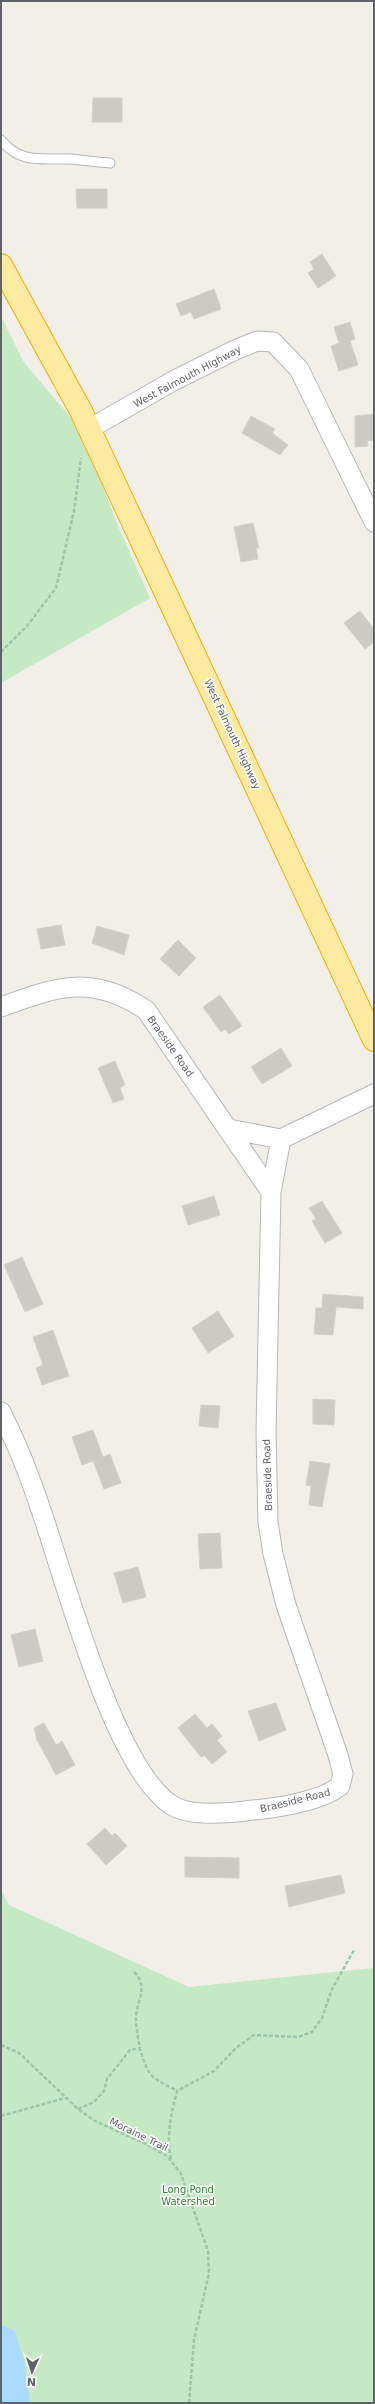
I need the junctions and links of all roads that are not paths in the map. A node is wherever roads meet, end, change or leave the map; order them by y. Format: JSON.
{"nodes":[{"id":1,"x":1,"y":140,"type":"edge"},
{"id":2,"x":110,"y":163,"type":"dead end"},
{"id":3,"x":1,"y":265,"type":"edge"},
{"id":4,"x":89,"y":429,"type":"junction"},
{"id":5,"x":374,"y":522,"type":"edge"},
{"id":6,"x":1,"y":1007,"type":"edge"},
{"id":7,"x":374,"y":1040,"type":"edge"},
{"id":8,"x":374,"y":1094,"type":"edge"},
{"id":9,"x":229,"y":1129,"type":"junction"},
{"id":10,"x":281,"y":1139,"type":"junction"},
{"id":11,"x":271,"y":1192,"type":"junction"},
{"id":12,"x":1,"y":1412,"type":"edge"}],
"edges":[{"from":1,"to":2,"type":"lane"},
{"from":3,"to":4,"type":"highway","name":"West Falmouth Highway"},
{"from":4,"to":5,"type":"street","name":"West Falmouth Highway"},
{"from":4,"to":7,"type":"highway","name":"West Falmouth Highway"},
{"from":6,"to":9,"type":"street","name":"Braeside Road"},
{"from":8,"to":10,"type":"street"},
{"from":9,"to":10,"type":"street"},
{"from":9,"to":11,"type":"street","name":"Braeside Road"},
{"from":10,"to":11,"type":"street","name":"Braeside Road"},
{"from":11,"to":12,"type":"street","name":"Braeside Road"}]}
